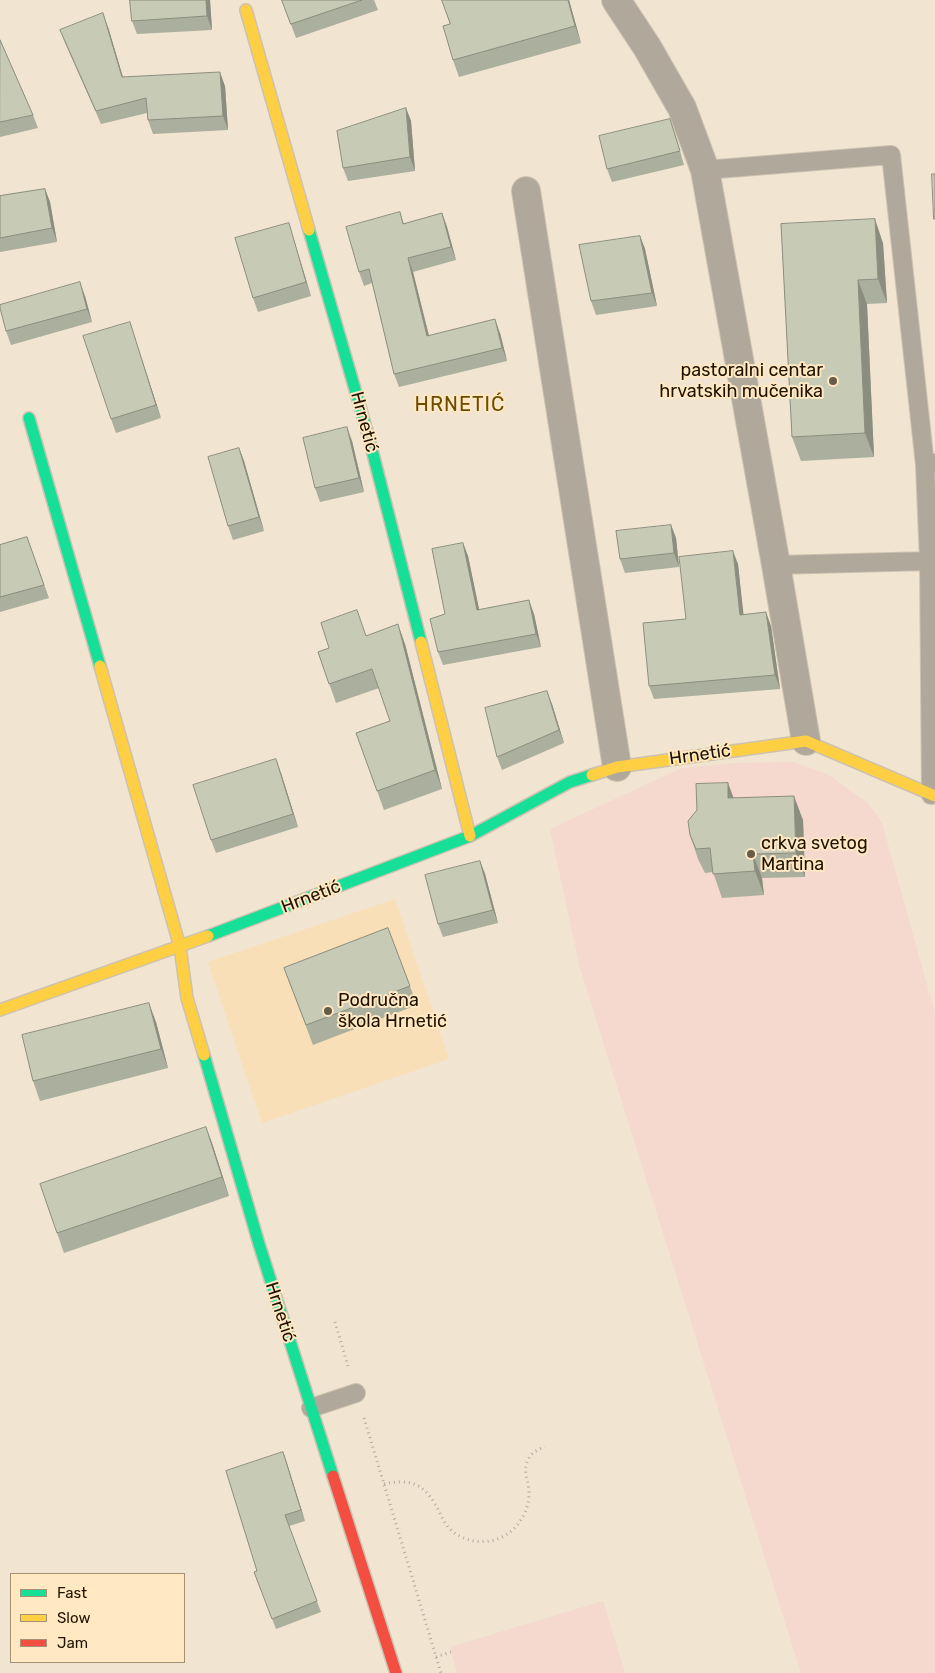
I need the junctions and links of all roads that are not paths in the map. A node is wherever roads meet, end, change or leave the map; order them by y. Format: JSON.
{"nodes":[{"id":1,"x":616,"y":0,"type":"edge"},
{"id":2,"x":246,"y":10,"type":"dead end"},
{"id":3,"x":705,"y":170,"type":"junction"},
{"id":4,"x":526,"y":191,"type":"dead end"},
{"id":5,"x":29,"y":418,"type":"dead end"},
{"id":6,"x":930,"y":464,"type":"edge"},
{"id":7,"x":929,"y":562,"type":"junction"},
{"id":8,"x":776,"y":565,"type":"junction"},
{"id":9,"x":806,"y":741,"type":"junction"},
{"id":10,"x":617,"y":767,"type":"junction"},
{"id":11,"x":933,"y":796,"type":"edge"},
{"id":12,"x":470,"y":836,"type":"junction"},
{"id":13,"x":180,"y":947,"type":"junction"},
{"id":14,"x":0,"y":1010,"type":"edge"},
{"id":15,"x":356,"y":1393,"type":"road end"},
{"id":16,"x":311,"y":1408,"type":"junction"},
{"id":17,"x":396,"y":1673,"type":"edge"}],
"edges":[{"from":1,"to":3,"type":"street"},
{"from":2,"to":12,"type":"street","name":"Hrnetić"},
{"from":3,"to":6,"type":"lane"},
{"from":3,"to":8,"type":"street"},
{"from":4,"to":10,"type":"street"},
{"from":5,"to":13,"type":"street"},
{"from":6,"to":7,"type":"lane"},
{"from":7,"to":8,"type":"lane"},
{"from":7,"to":11,"type":"lane"},
{"from":8,"to":9,"type":"street"},
{"from":9,"to":10,"type":"street","name":"Hrnetić"},
{"from":9,"to":11,"type":"street"},
{"from":10,"to":12,"type":"street","name":"Hrnetić"},
{"from":12,"to":13,"type":"street","name":"Hrnetić"},
{"from":13,"to":14,"type":"street","name":"Hrnetić"},
{"from":13,"to":16,"type":"street","name":"Hrnetić"},
{"from":15,"to":16,"type":"lane"},
{"from":16,"to":17,"type":"street","name":"Hrnetić"}]}
